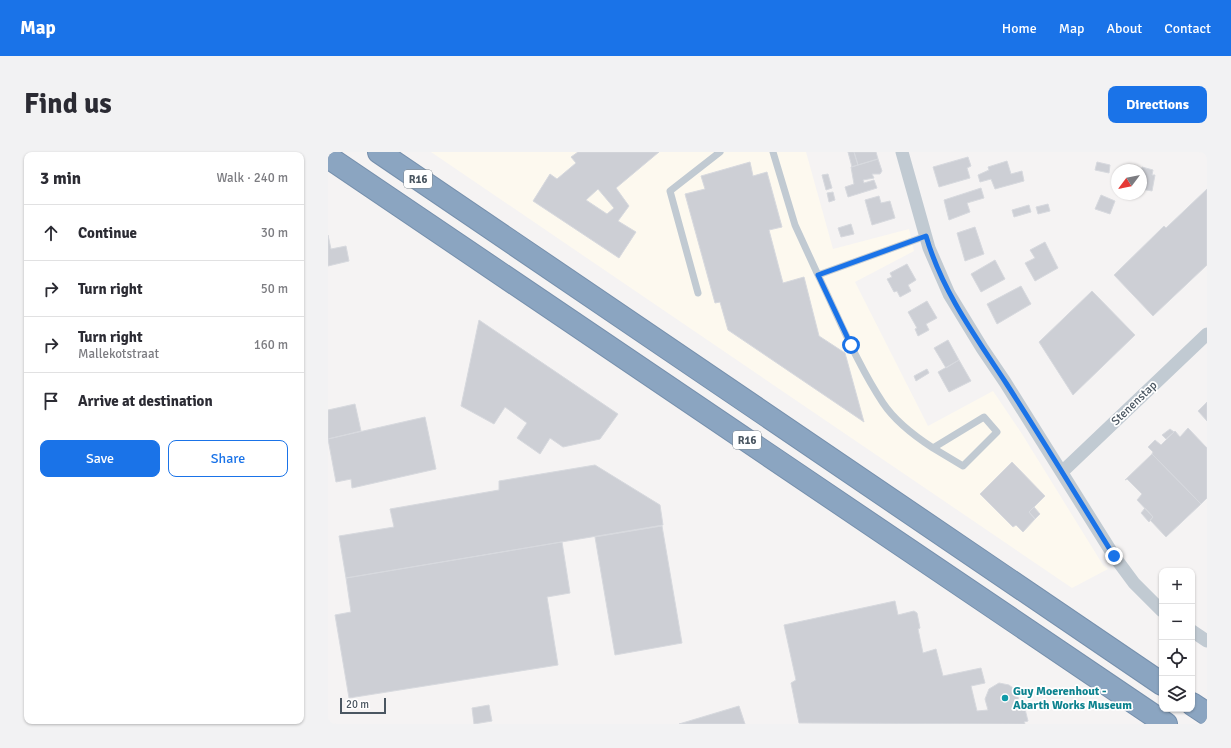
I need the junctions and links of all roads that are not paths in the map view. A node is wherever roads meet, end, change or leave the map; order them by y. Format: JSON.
{"nodes":[{"id":1,"x":379,"y":152,"type":"edge"},
{"id":2,"x":720,"y":152,"type":"edge"},
{"id":3,"x":773,"y":152,"type":"edge"},
{"id":4,"x":902,"y":152,"type":"edge"},
{"id":5,"x":328,"y":157,"type":"edge"},
{"id":6,"x":926,"y":236,"type":"junction"},
{"id":7,"x":818,"y":275,"type":"junction"},
{"id":8,"x":698,"y":293,"type":"dead end"},
{"id":9,"x":1207,"y":334,"type":"edge"},
{"id":10,"x":933,"y":448,"type":"junction"},
{"id":11,"x":1062,"y":472,"type":"junction"},
{"id":12,"x":1159,"y":608,"type":"edge"},
{"id":13,"x":1195,"y":633,"type":"edge"},
{"id":14,"x":1207,"y":641,"type":"edge"},
{"id":15,"x":1159,"y":682,"type":"edge"},
{"id":16,"x":1195,"y":706,"type":"edge"},
{"id":17,"x":1207,"y":714,"type":"edge"},
{"id":18,"x":1166,"y":724,"type":"edge"}],
"edges":[{"from":1,"to":15,"type":"highway","number":"R16"},
{"from":2,"to":8,"type":"lane"},
{"from":3,"to":7,"type":"lane"},
{"from":4,"to":6,"type":"street"},
{"from":5,"to":18,"type":"highway","number":"R16"},
{"from":6,"to":7,"type":"lane"},
{"from":6,"to":11,"type":"street"},
{"from":7,"to":10,"type":"lane"},
{"from":9,"to":11,"type":"street","name":"Stenenstap"},
{"from":10,"to":10,"type":"lane"},
{"from":11,"to":12,"type":"street"},
{"from":13,"to":14,"type":"street"},
{"from":16,"to":17,"type":"highway"}]}
